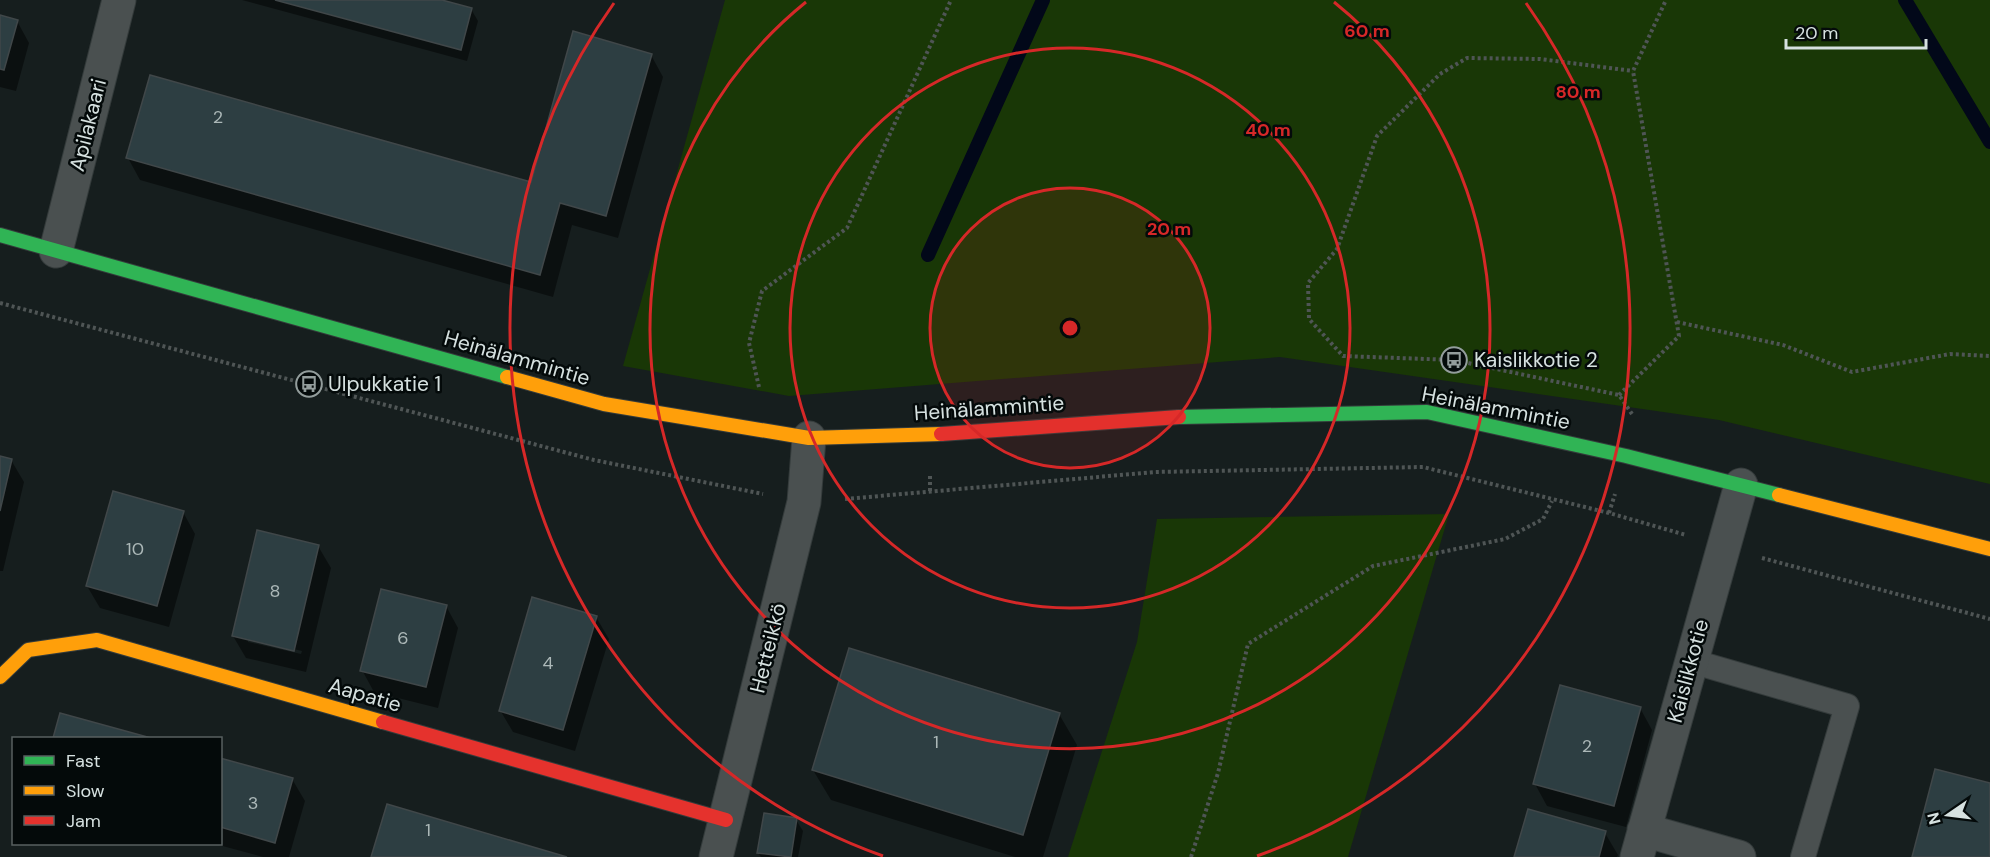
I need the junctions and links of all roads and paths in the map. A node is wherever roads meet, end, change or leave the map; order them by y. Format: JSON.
{"nodes":[{"id":1,"x":119,"y":0,"type":"edge"},
{"id":2,"x":951,"y":0,"type":"edge"},
{"id":3,"x":1666,"y":0,"type":"edge"},
{"id":4,"x":1633,"y":71,"type":"junction"},
{"id":5,"x":0,"y":235,"type":"edge"},
{"id":6,"x":56,"y":250,"type":"junction"},
{"id":7,"x":1677,"y":322,"type":"junction"},
{"id":8,"x":1343,"y":356,"type":"dead end"},
{"id":9,"x":1990,"y":356,"type":"edge"},
{"id":10,"x":1618,"y":395,"type":"dead end"},
{"id":11,"x":770,"y":431,"type":"junction"},
{"id":12,"x":809,"y":438,"type":"junction"},
{"id":13,"x":1741,"y":485,"type":"junction"},
{"id":14,"x":1552,"y":501,"type":"dead end"},
{"id":15,"x":1990,"y":549,"type":"edge"},
{"id":16,"x":1691,"y":661,"type":"junction"},
{"id":17,"x":0,"y":677,"type":"edge"},
{"id":18,"x":726,"y":820,"type":"junction"},
{"id":19,"x":1640,"y":843,"type":"edge"},
{"id":20,"x":716,"y":857,"type":"edge"},
{"id":21,"x":1191,"y":857,"type":"edge"},
{"id":22,"x":1739,"y":857,"type":"edge"},
{"id":23,"x":1803,"y":857,"type":"edge"}],
"edges":[{"from":1,"to":6,"type":"street","name":"Apilakaari"},
{"from":2,"to":11,"type":"path"},
{"from":3,"to":4,"type":"path"},
{"from":4,"to":7,"type":"path"},
{"from":4,"to":8,"type":"path"},
{"from":5,"to":6,"type":"street","name":"Heinälammintie"},
{"from":6,"to":11,"type":"street","name":"Heinälammintie"},
{"from":7,"to":9,"type":"path"},
{"from":7,"to":10,"type":"path"},
{"from":11,"to":12,"type":"street","name":"Heinälammintie"},
{"from":12,"to":13,"type":"street","name":"Heinälammintie"},
{"from":12,"to":18,"type":"street","name":"Hetteikkö"},
{"from":13,"to":15,"type":"street","name":"Heinälammintie"},
{"from":13,"to":16,"type":"street","name":"Kaislikkotie"},
{"from":14,"to":21,"type":"path"},
{"from":16,"to":19,"type":"street","name":"Kaislikkotie"},
{"from":16,"to":23,"type":"lane"},
{"from":17,"to":18,"type":"street","name":"Aapatie"},
{"from":18,"to":20,"type":"street","name":"Hetteikkö"},
{"from":19,"to":22,"type":"street"}]}
